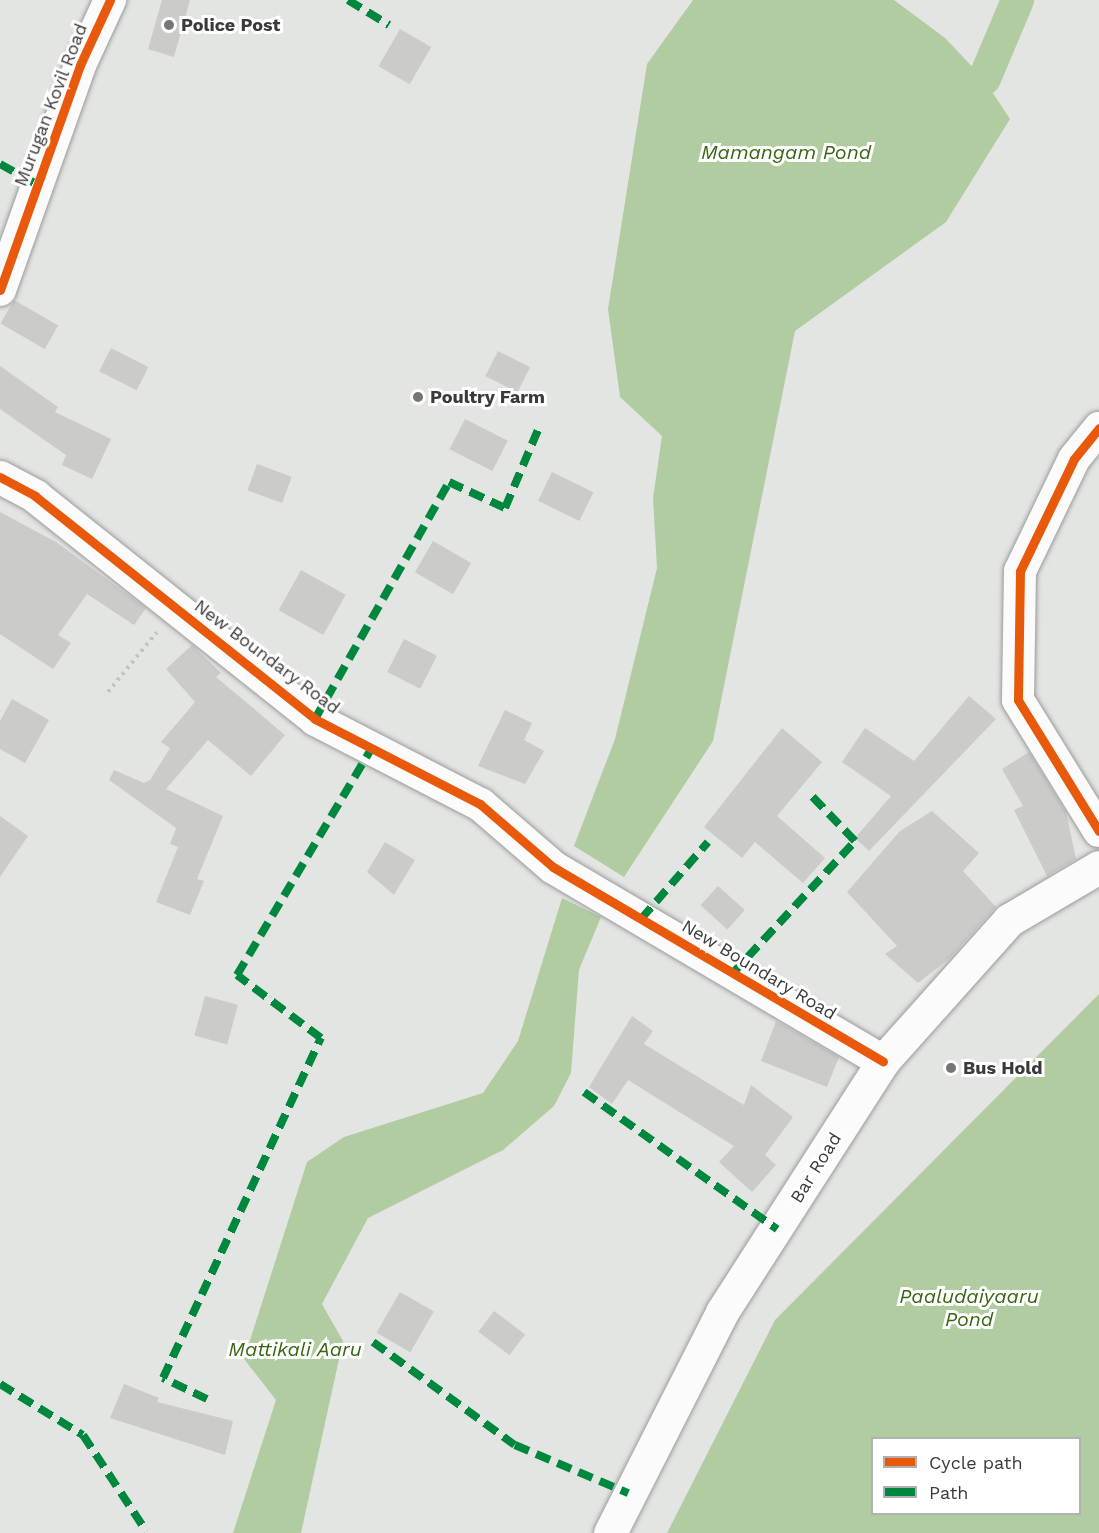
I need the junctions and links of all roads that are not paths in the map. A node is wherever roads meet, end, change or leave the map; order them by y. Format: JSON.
{"nodes":[{"id":1,"x":110,"y":0,"type":"edge"},
{"id":2,"x":0,"y":290,"type":"edge"},
{"id":3,"x":1099,"y":428,"type":"edge"},
{"id":4,"x":0,"y":477,"type":"edge"},
{"id":5,"x":1099,"y":831,"type":"edge"},
{"id":6,"x":1099,"y":867,"type":"edge"},
{"id":7,"x":883,"y":1061,"type":"junction"},
{"id":8,"x":610,"y":1533,"type":"edge"}],
"edges":[{"from":1,"to":2,"type":"street","name":"Murugan Kovil Road"},
{"from":3,"to":5,"type":"street"},
{"from":4,"to":7,"type":"street","name":"New Boundary Road"},
{"from":6,"to":7,"type":"street","name":"Bar Road"},
{"from":7,"to":8,"type":"street","name":"Bar Road"}]}
